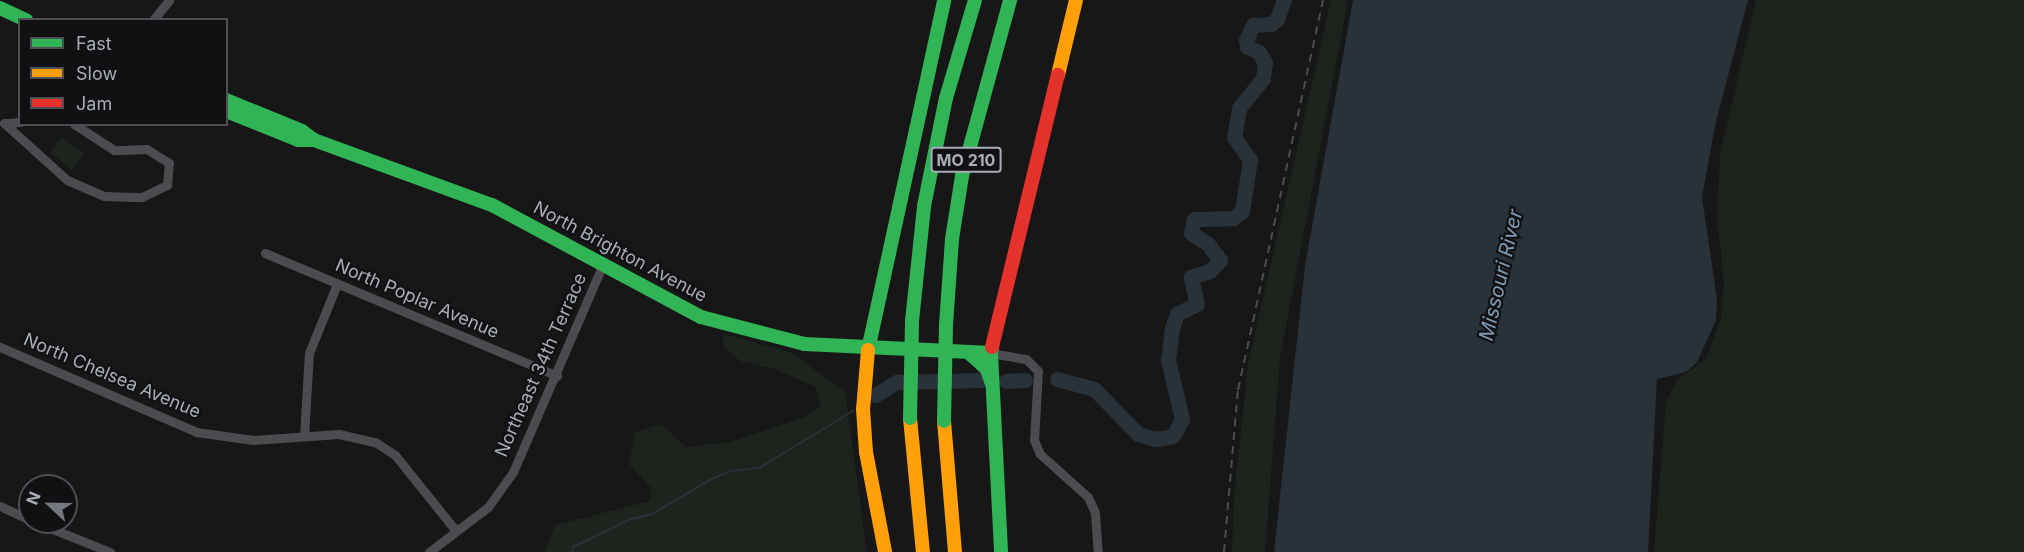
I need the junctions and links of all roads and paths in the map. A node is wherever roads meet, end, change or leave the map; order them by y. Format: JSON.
{"nodes":[{"id":1,"x":169,"y":0,"type":"edge"},
{"id":2,"x":944,"y":0,"type":"edge"},
{"id":3,"x":975,"y":0,"type":"edge"},
{"id":4,"x":1010,"y":0,"type":"edge"},
{"id":5,"x":1076,"y":0,"type":"edge"},
{"id":6,"x":0,"y":8,"type":"edge"},
{"id":7,"x":22,"y":18,"type":"edge"},
{"id":8,"x":155,"y":18,"type":"edge"},
{"id":9,"x":228,"y":101,"type":"edge"},
{"id":10,"x":228,"y":112,"type":"edge"},
{"id":11,"x":2,"y":121,"type":"edge"},
{"id":12,"x":18,"y":122,"type":"edge"},
{"id":13,"x":77,"y":126,"type":"edge"},
{"id":14,"x":315,"y":140,"type":"junction"},
{"id":15,"x":265,"y":253,"type":"dead end"},
{"id":16,"x":604,"y":262,"type":"junction"},
{"id":17,"x":337,"y":284,"type":"junction"},
{"id":18,"x":0,"y":347,"type":"edge"},
{"id":19,"x":868,"y":350,"type":"junction"},
{"id":20,"x":968,"y":352,"type":"junction"},
{"id":21,"x":992,"y":353,"type":"junction"},
{"id":22,"x":557,"y":376,"type":"junction"},
{"id":23,"x":992,"y":383,"type":"junction"},
{"id":24,"x":304,"y":436,"type":"junction"},
{"id":25,"x":0,"y":506,"type":"edge"},
{"id":26,"x":18,"y":514,"type":"edge"},
{"id":27,"x":456,"y":531,"type":"junction"},
{"id":28,"x":65,"y":534,"type":"edge"},
{"id":29,"x":110,"y":552,"type":"edge"},
{"id":30,"x":429,"y":552,"type":"edge"},
{"id":31,"x":885,"y":552,"type":"edge"},
{"id":32,"x":923,"y":552,"type":"edge"},
{"id":33,"x":955,"y":552,"type":"edge"},
{"id":34,"x":1001,"y":552,"type":"edge"},
{"id":35,"x":1098,"y":552,"type":"edge"}],
"edges":[{"from":1,"to":8,"type":"street"},
{"from":2,"to":19,"type":"main road"},
{"from":3,"to":32,"type":"main road","number":"MO 210","bridge":true},
{"from":4,"to":33,"type":"main road","number":"MO 210","bridge":true},
{"from":5,"to":21,"type":"main road"},
{"from":6,"to":7,"type":"main road"},
{"from":9,"to":14,"type":"main road","name":"North Brighton Avenue"},
{"from":10,"to":14,"type":"main road","name":"North Brighton Avenue"},
{"from":11,"to":12,"type":"street"},
{"from":11,"to":13,"type":"street"},
{"from":14,"to":16,"type":"main road","name":"North Brighton Avenue"},
{"from":15,"to":17,"type":"street","name":"North Poplar Avenue"},
{"from":16,"to":19,"type":"main road","name":"North Brighton Avenue"},
{"from":16,"to":22,"type":"street","name":"Northeast 34th Terrace"},
{"from":17,"to":22,"type":"street","name":"North Poplar Avenue"},
{"from":17,"to":24,"type":"street"},
{"from":18,"to":24,"type":"street","name":"North Chelsea Avenue"},
{"from":19,"to":20,"type":"main road","name":"North Brighton Avenue"},
{"from":19,"to":31,"type":"main road"},
{"from":20,"to":21,"type":"main road","name":"North Brighton Avenue"},
{"from":20,"to":23,"type":"main road"},
{"from":21,"to":23,"type":"main road"},
{"from":21,"to":35,"type":"street"},
{"from":22,"to":27,"type":"street","name":"Northeast 34th Terrace"},
{"from":23,"to":34,"type":"main road"},
{"from":24,"to":27,"type":"street","name":"North Chelsea Avenue"},
{"from":25,"to":26,"type":"street"},
{"from":27,"to":30,"type":"street","name":"Northeast 34th Terrace"},
{"from":28,"to":29,"type":"street"}]}
